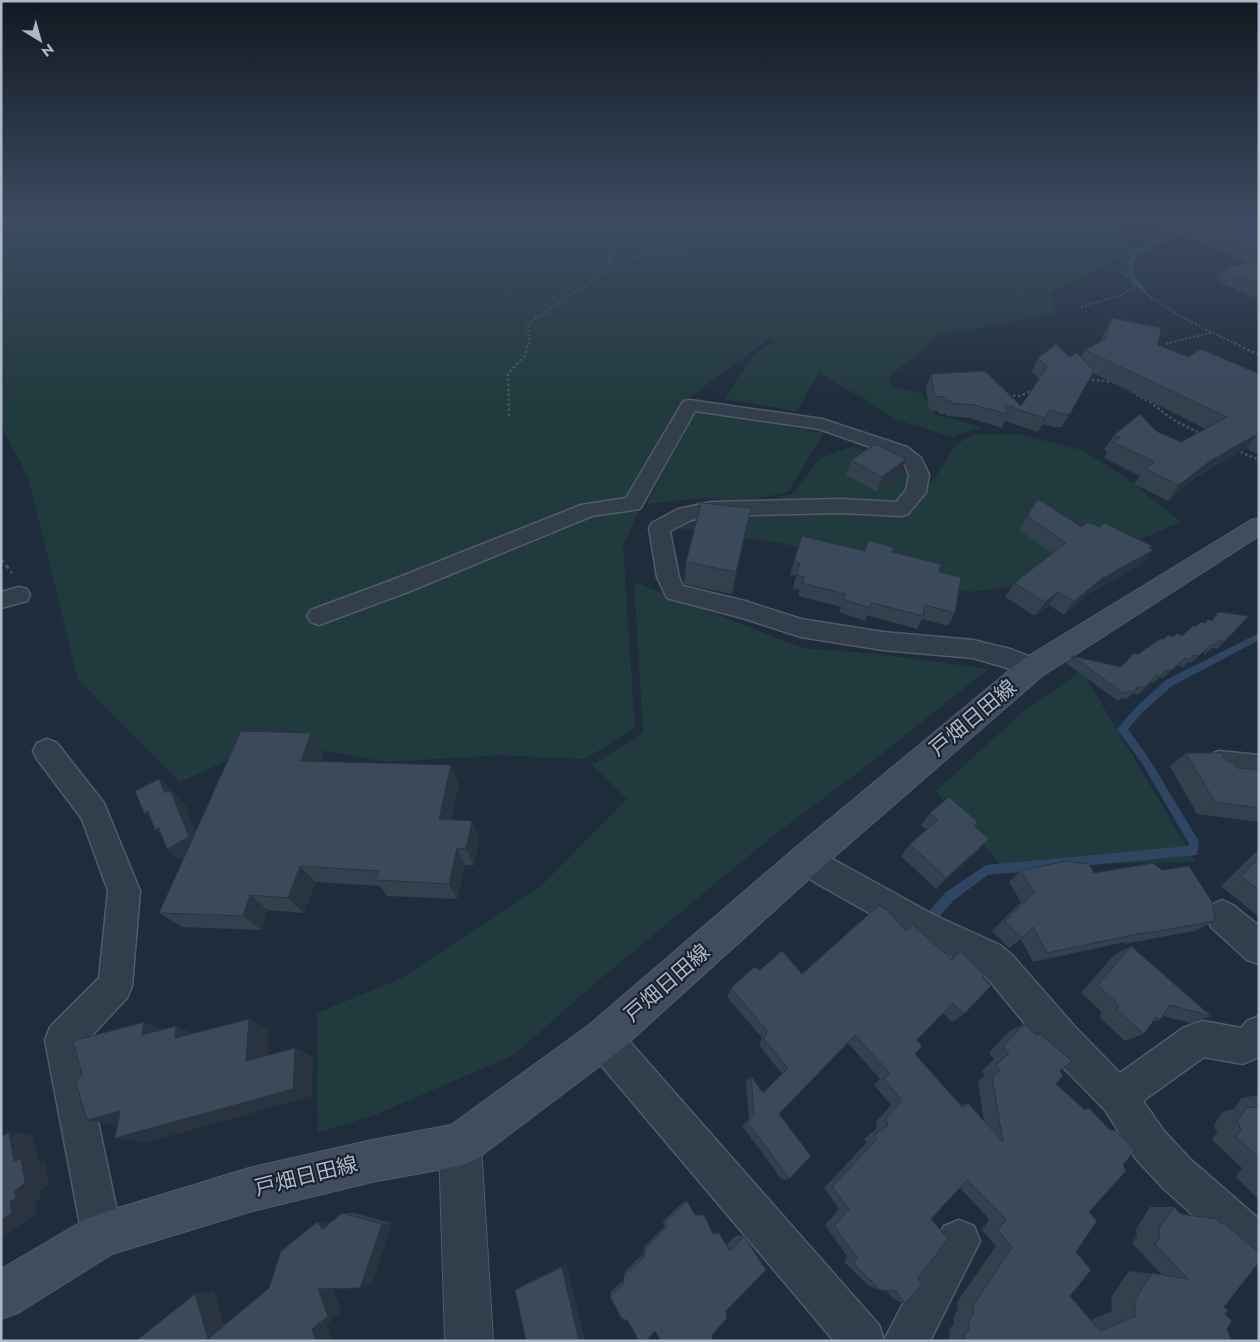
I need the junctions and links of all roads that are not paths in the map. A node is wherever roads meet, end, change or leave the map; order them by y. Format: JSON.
{"nodes":[{"id":1,"x":1259,"y":525,"type":"edge"},
{"id":2,"x":319,"y":616,"type":"dead end"},
{"id":3,"x":1032,"y":668,"type":"junction"},
{"id":4,"x":47,"y":751,"type":"dead end"},
{"id":5,"x":1219,"y":763,"type":"edge"},
{"id":6,"x":1259,"y":767,"type":"edge"},
{"id":7,"x":807,"y":859,"type":"junction"},
{"id":8,"x":1222,"y":916,"type":"dead end"},
{"id":9,"x":1259,"y":948,"type":"edge"},
{"id":10,"x":1259,"y":1033,"type":"edge"},
{"id":11,"x":603,"y":1039,"type":"junction"},
{"id":12,"x":1118,"y":1097,"type":"junction"},
{"id":13,"x":460,"y":1145,"type":"junction"},
{"id":14,"x":102,"y":1235,"type":"junction"},
{"id":15,"x":959,"y":1241,"type":"dead end"},
{"id":16,"x":1259,"y":1244,"type":"edge"},
{"id":17,"x":1,"y":1296,"type":"edge"},
{"id":18,"x":469,"y":1341,"type":"edge"},
{"id":19,"x":863,"y":1341,"type":"edge"},
{"id":20,"x":906,"y":1341,"type":"edge"}],
"edges":[{"from":1,"to":3,"type":"main road","name":"戸畑日田線"},
{"from":2,"to":3,"type":"street"},
{"from":3,"to":7,"type":"main road","name":"戸畑日田線"},
{"from":4,"to":14,"type":"street"},
{"from":5,"to":6,"type":"street"},
{"from":7,"to":11,"type":"main road","name":"戸畑日田線"},
{"from":7,"to":12,"type":"street"},
{"from":8,"to":9,"type":"street"},
{"from":10,"to":12,"type":"street"},
{"from":11,"to":13,"type":"main road","name":"戸畑日田線"},
{"from":11,"to":19,"type":"street"},
{"from":12,"to":16,"type":"street"},
{"from":13,"to":14,"type":"main road","name":"戸畑日田線"},
{"from":13,"to":18,"type":"street"},
{"from":14,"to":17,"type":"main road","name":"戸畑日田線"},
{"from":15,"to":20,"type":"street"}]}
